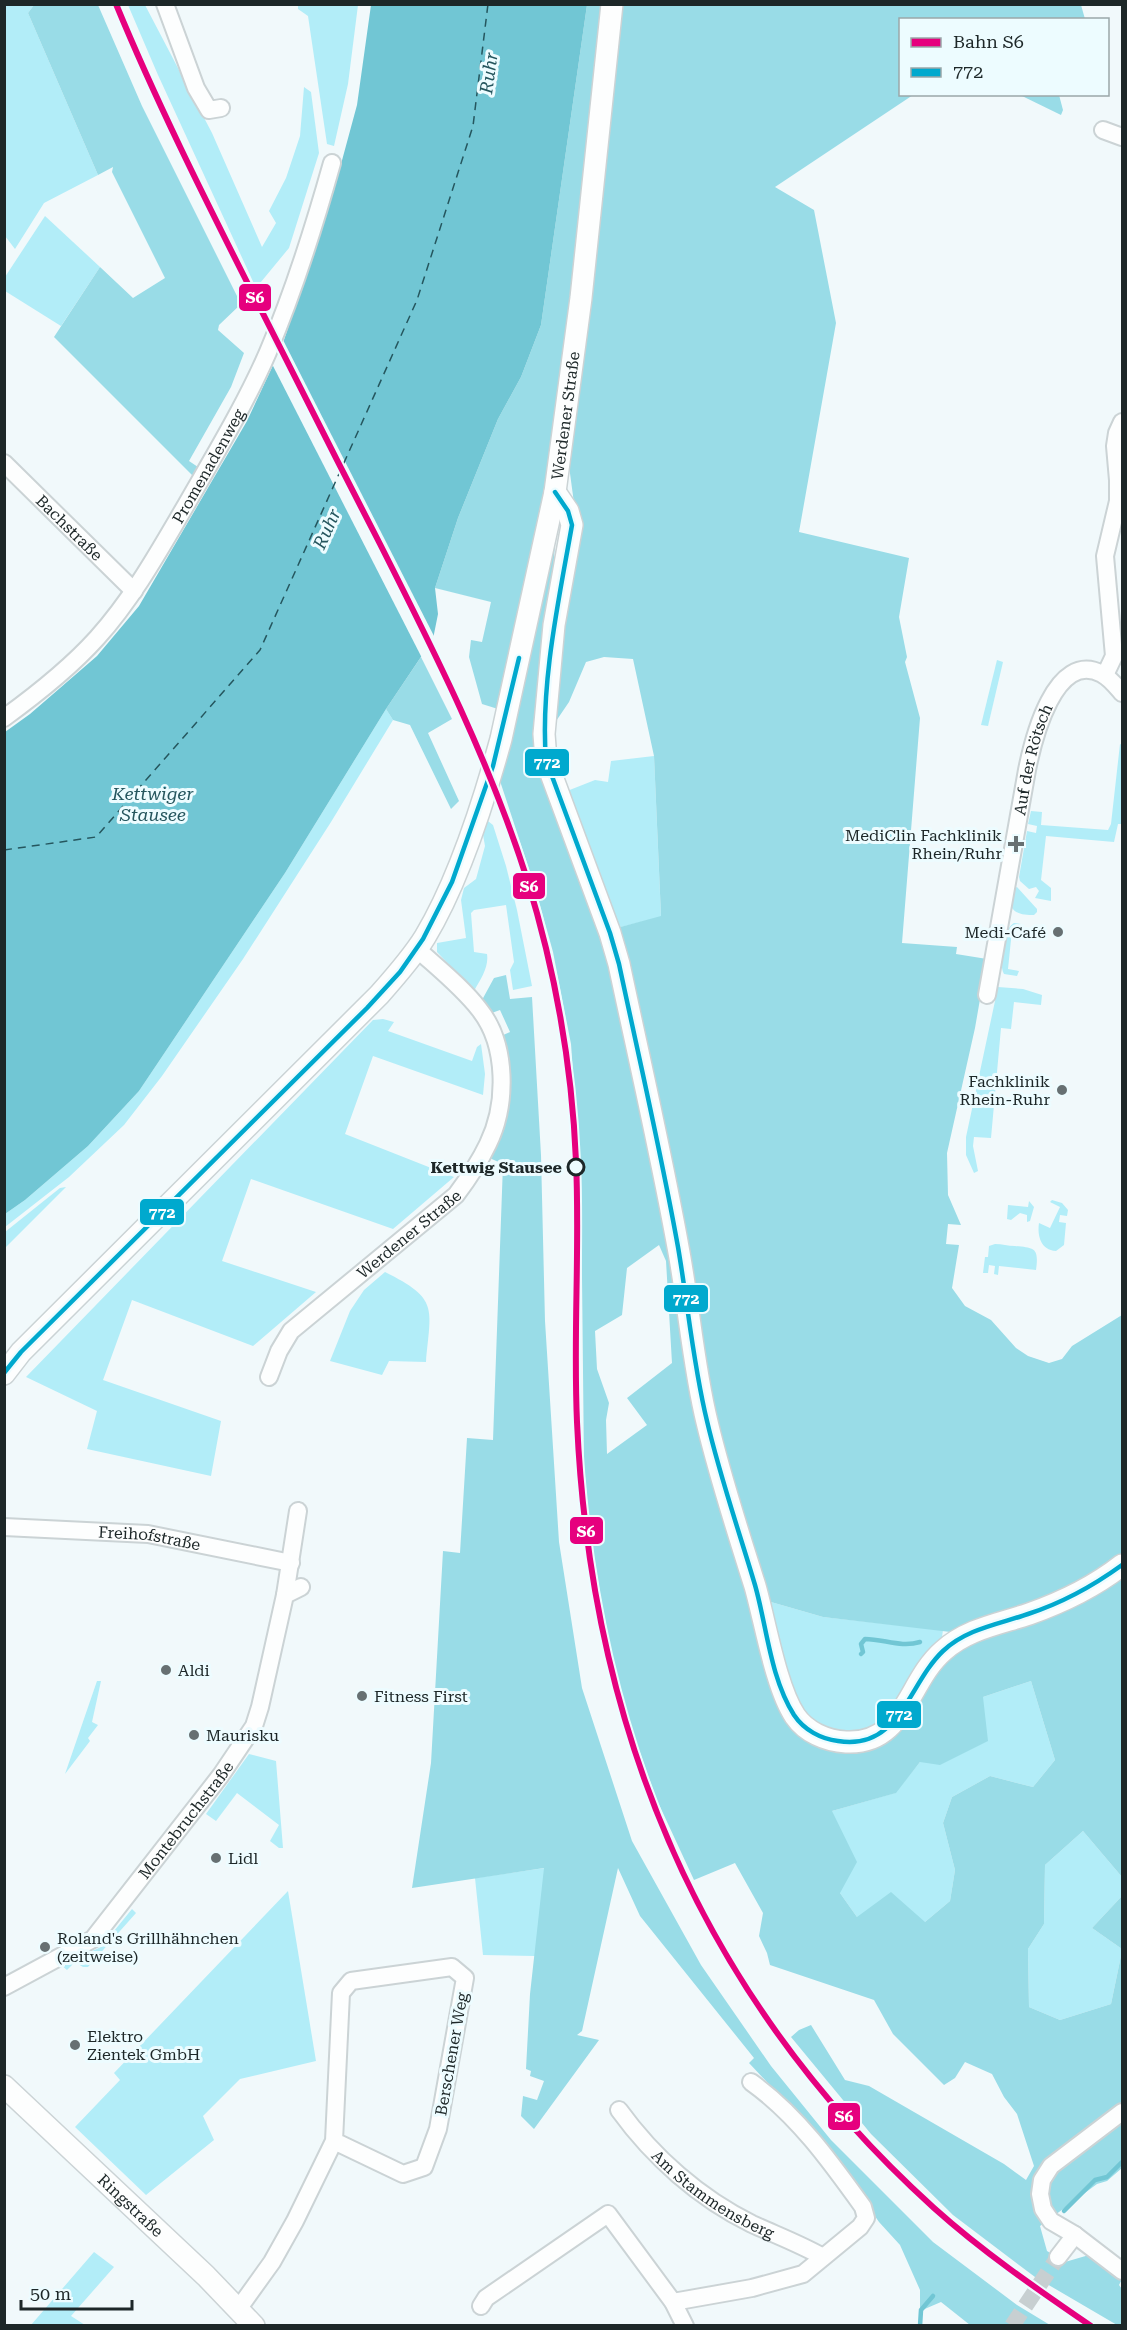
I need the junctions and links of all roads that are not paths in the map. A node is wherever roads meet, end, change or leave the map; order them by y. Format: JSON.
{"nodes":[{"id":1,"x":165,"y":4,"type":"edge"},
{"id":2,"x":612,"y":4,"type":"edge"},
{"id":3,"x":221,"y":108,"type":"dead end"},
{"id":4,"x":1103,"y":130,"type":"dead end"},
{"id":5,"x":1122,"y":137,"type":"edge"},
{"id":6,"x":332,"y":163,"type":"dead end"},
{"id":7,"x":1122,"y":422,"type":"edge"},
{"id":8,"x":4,"y":463,"type":"edge"},
{"id":9,"x":555,"y":492,"type":"junction"},
{"id":10,"x":134,"y":591,"type":"junction"},
{"id":11,"x":1105,"y":675,"type":"junction"},
{"id":12,"x":1122,"y":693,"type":"edge"},
{"id":13,"x":4,"y":718,"type":"edge"},
{"id":14,"x":417,"y":949,"type":"junction"},
{"id":15,"x":987,"y":995,"type":"dead end"},
{"id":16,"x":4,"y":1374,"type":"edge"},
{"id":17,"x":269,"y":1377,"type":"dead end"},
{"id":18,"x":298,"y":1511,"type":"dead end"},
{"id":19,"x":4,"y":1527,"type":"edge"},
{"id":20,"x":291,"y":1563,"type":"junction"},
{"id":21,"x":1122,"y":1565,"type":"edge"},
{"id":22,"x":301,"y":1587,"type":"dead end"},
{"id":23,"x":285,"y":1595,"type":"junction"},
{"id":24,"x":4,"y":1987,"type":"edge"},
{"id":25,"x":751,"y":2082,"type":"dead end"},
{"id":26,"x":4,"y":2086,"type":"edge"},
{"id":27,"x":619,"y":2110,"type":"dead end"},
{"id":28,"x":1122,"y":2112,"type":"edge"},
{"id":29,"x":334,"y":2141,"type":"junction"},
{"id":30,"x":1076,"y":2235,"type":"junction"},
{"id":31,"x":823,"y":2257,"type":"junction"},
{"id":32,"x":1058,"y":2257,"type":"tunnel mouth"},
{"id":33,"x":1122,"y":2271,"type":"edge"},
{"id":34,"x":673,"y":2302,"type":"junction"},
{"id":35,"x":481,"y":2306,"type":"dead end"},
{"id":36,"x":239,"y":2308,"type":"junction"},
{"id":37,"x":254,"y":2325,"type":"edge"},
{"id":38,"x":685,"y":2325,"type":"edge"}],
"edges":[{"from":1,"to":3,"type":"street"},
{"from":2,"to":9,"type":"main road","name":"Werdener Straße"},
{"from":4,"to":5,"type":"street"},
{"from":6,"to":10,"type":"street","name":"Promenadenweg"},
{"from":7,"to":11,"type":"street"},
{"from":8,"to":10,"type":"street","name":"Bachstraße"},
{"from":9,"to":14,"type":"main road","name":"Werdener Straße"},
{"from":9,"to":21,"type":"main road"},
{"from":10,"to":13,"type":"street","name":"Promenadenweg"},
{"from":11,"to":12,"type":"street"},
{"from":11,"to":15,"type":"street","name":"Auf der Rötsch"},
{"from":14,"to":16,"type":"main road","name":"Werdener Straße"},
{"from":14,"to":17,"type":"street","name":"Werdener Straße"},
{"from":18,"to":20,"type":"street","name":"Montebruchstraße"},
{"from":19,"to":20,"type":"street","name":"Freihofstraße"},
{"from":20,"to":23,"type":"street","name":"Montebruchstraße"},
{"from":22,"to":23,"type":"street"},
{"from":23,"to":24,"type":"street","name":"Montebruchstraße"},
{"from":25,"to":31,"type":"street"},
{"from":26,"to":36,"type":"main road","name":"Ringstraße"},
{"from":27,"to":31,"type":"street","name":"Am Stammensberg"},
{"from":28,"to":30,"type":"street"},
{"from":29,"to":29,"type":"street","name":"Berschener Weg"},
{"from":29,"to":36,"type":"street","name":"Berschener Weg"},
{"from":30,"to":32,"type":"street"},
{"from":30,"to":33,"type":"street"},
{"from":31,"to":34,"type":"street"},
{"from":34,"to":35,"type":"street"},
{"from":34,"to":38,"type":"street"},
{"from":36,"to":37,"type":"main road","name":"Ringstraße"}]}
